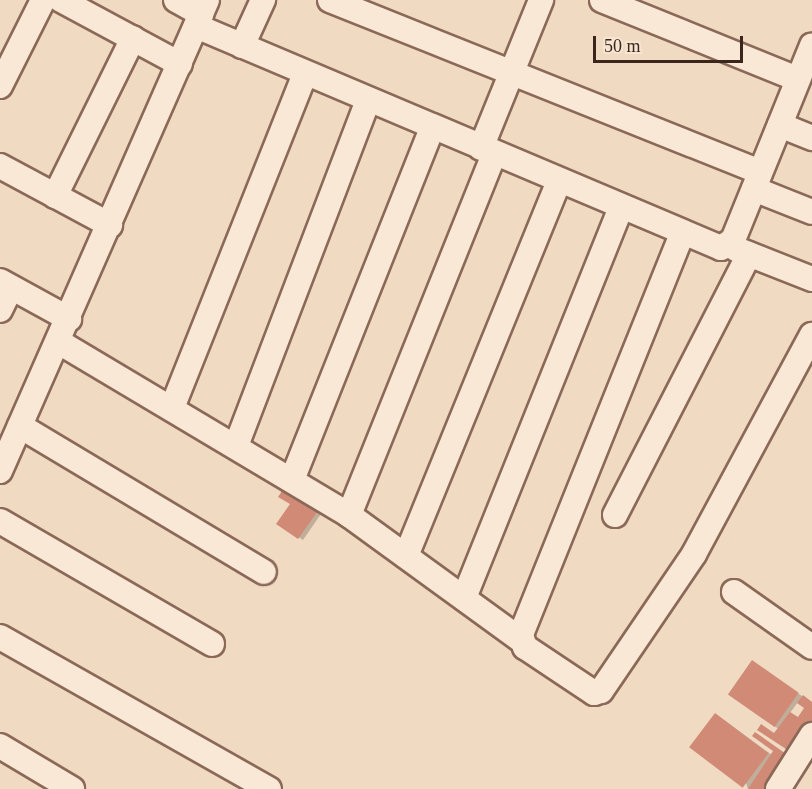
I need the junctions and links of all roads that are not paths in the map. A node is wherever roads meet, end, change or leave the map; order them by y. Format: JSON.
{"nodes":[{"id":1,"x":43,"y":0,"type":"edge"},
{"id":2,"x":61,"y":0,"type":"edge"},
{"id":3,"x":176,"y":0,"type":"edge"},
{"id":4,"x":263,"y":0,"type":"edge"},
{"id":5,"x":330,"y":0,"type":"edge"},
{"id":6,"x":541,"y":0,"type":"edge"},
{"id":7,"x":602,"y":0,"type":"edge"},
{"id":8,"x":202,"y":13,"type":"edge"},
{"id":9,"x":133,"y":38,"type":"junction"},
{"id":10,"x":812,"y":45,"type":"edge"},
{"id":11,"x":243,"y":46,"type":"junction"},
{"id":12,"x":180,"y":64,"type":"junction"},
{"id":13,"x":305,"y":73,"type":"junction"},
{"id":14,"x":512,"y":73,"type":"junction"},
{"id":15,"x":804,"y":73,"type":"edge"},
{"id":16,"x":0,"y":86,"type":"edge"},
{"id":17,"x":369,"y":100,"type":"junction"},
{"id":18,"x":780,"y":124,"type":"junction"},
{"id":19,"x":432,"y":128,"type":"junction"},
{"id":20,"x":812,"y":138,"type":"edge"},
{"id":21,"x":488,"y":151,"type":"junction"},
{"id":22,"x":0,"y":166,"type":"edge"},
{"id":23,"x":757,"y":180,"type":"junction"},
{"id":24,"x":560,"y":181,"type":"junction"},
{"id":25,"x":55,"y":196,"type":"junction"},
{"id":26,"x":621,"y":208,"type":"junction"},
{"id":27,"x":812,"y":212,"type":"edge"},
{"id":28,"x":110,"y":225,"type":"junction"},
{"id":29,"x":682,"y":234,"type":"junction"},
{"id":30,"x":739,"y":250,"type":"junction"},
{"id":31,"x":812,"y":279,"type":"edge"},
{"id":32,"x":6,"y":284,"type":"edge"},
{"id":33,"x":0,"y":310,"type":"edge"},
{"id":34,"x":69,"y":319,"type":"junction"},
{"id":35,"x":812,"y":335,"type":"edge"},
{"id":36,"x":59,"y":342,"type":"junction"},
{"id":37,"x":172,"y":408,"type":"junction"},
{"id":38,"x":20,"y":426,"type":"junction"},
{"id":39,"x":236,"y":446,"type":"junction"},
{"id":40,"x":0,"y":471,"type":"edge"},
{"id":41,"x":292,"y":480,"type":"junction"},
{"id":42,"x":615,"y":515,"type":"dead end"},
{"id":43,"x":349,"y":516,"type":"junction"},
{"id":44,"x":0,"y":521,"type":"edge"},
{"id":45,"x":406,"y":556,"type":"junction"},
{"id":46,"x":264,"y":572,"type":"dead end"},
{"id":47,"x":734,"y":592,"type":"dead end"},
{"id":48,"x":464,"y":598,"type":"junction"},
{"id":49,"x":0,"y":637,"type":"edge"},
{"id":50,"x":521,"y":640,"type":"junction"},
{"id":51,"x":212,"y":644,"type":"dead end"},
{"id":52,"x":812,"y":647,"type":"edge"},
{"id":53,"x":812,"y":735,"type":"edge"},
{"id":54,"x":0,"y":746,"type":"edge"},
{"id":55,"x":72,"y":789,"type":"edge"},
{"id":56,"x":269,"y":789,"type":"edge"},
{"id":57,"x":778,"y":789,"type":"edge"}],
"edges":[{"from":1,"to":16,"type":"street"},
{"from":2,"to":9,"type":"street"},
{"from":3,"to":8,"type":"street"},
{"from":4,"to":11,"type":"street"},
{"from":5,"to":14,"type":"street"},
{"from":6,"to":14,"type":"street"},
{"from":7,"to":15,"type":"street"},
{"from":8,"to":11,"type":"street"},
{"from":8,"to":12,"type":"street"},
{"from":9,"to":12,"type":"street"},
{"from":9,"to":25,"type":"street"},
{"from":10,"to":15,"type":"street"},
{"from":11,"to":13,"type":"street"},
{"from":12,"to":28,"type":"street"},
{"from":13,"to":17,"type":"street"},
{"from":13,"to":37,"type":"street"},
{"from":14,"to":21,"type":"street"},
{"from":14,"to":23,"type":"street"},
{"from":15,"to":18,"type":"street"},
{"from":17,"to":19,"type":"street"},
{"from":17,"to":39,"type":"street"},
{"from":18,"to":20,"type":"street"},
{"from":18,"to":23,"type":"street"},
{"from":19,"to":21,"type":"street"},
{"from":19,"to":41,"type":"street"},
{"from":21,"to":24,"type":"street"},
{"from":21,"to":43,"type":"street"},
{"from":22,"to":25,"type":"street"},
{"from":23,"to":27,"type":"street"},
{"from":23,"to":30,"type":"street"},
{"from":24,"to":26,"type":"street"},
{"from":24,"to":45,"type":"street"},
{"from":25,"to":28,"type":"street"},
{"from":26,"to":29,"type":"street"},
{"from":26,"to":48,"type":"street"},
{"from":28,"to":34,"type":"street"},
{"from":29,"to":30,"type":"street"},
{"from":29,"to":50,"type":"street"},
{"from":30,"to":31,"type":"street"},
{"from":30,"to":42,"type":"street"},
{"from":32,"to":33,"type":"street"},
{"from":32,"to":34,"type":"street"},
{"from":34,"to":36,"type":"street"},
{"from":35,"to":50,"type":"street"},
{"from":36,"to":37,"type":"street"},
{"from":36,"to":38,"type":"street"},
{"from":37,"to":39,"type":"street"},
{"from":38,"to":40,"type":"street"},
{"from":38,"to":46,"type":"street"},
{"from":39,"to":41,"type":"street"},
{"from":41,"to":43,"type":"street"},
{"from":43,"to":45,"type":"street"},
{"from":44,"to":51,"type":"street"},
{"from":45,"to":48,"type":"street"},
{"from":47,"to":52,"type":"street"},
{"from":48,"to":50,"type":"street"},
{"from":49,"to":56,"type":"street"},
{"from":53,"to":57,"type":"street"},
{"from":54,"to":55,"type":"street"}]}
